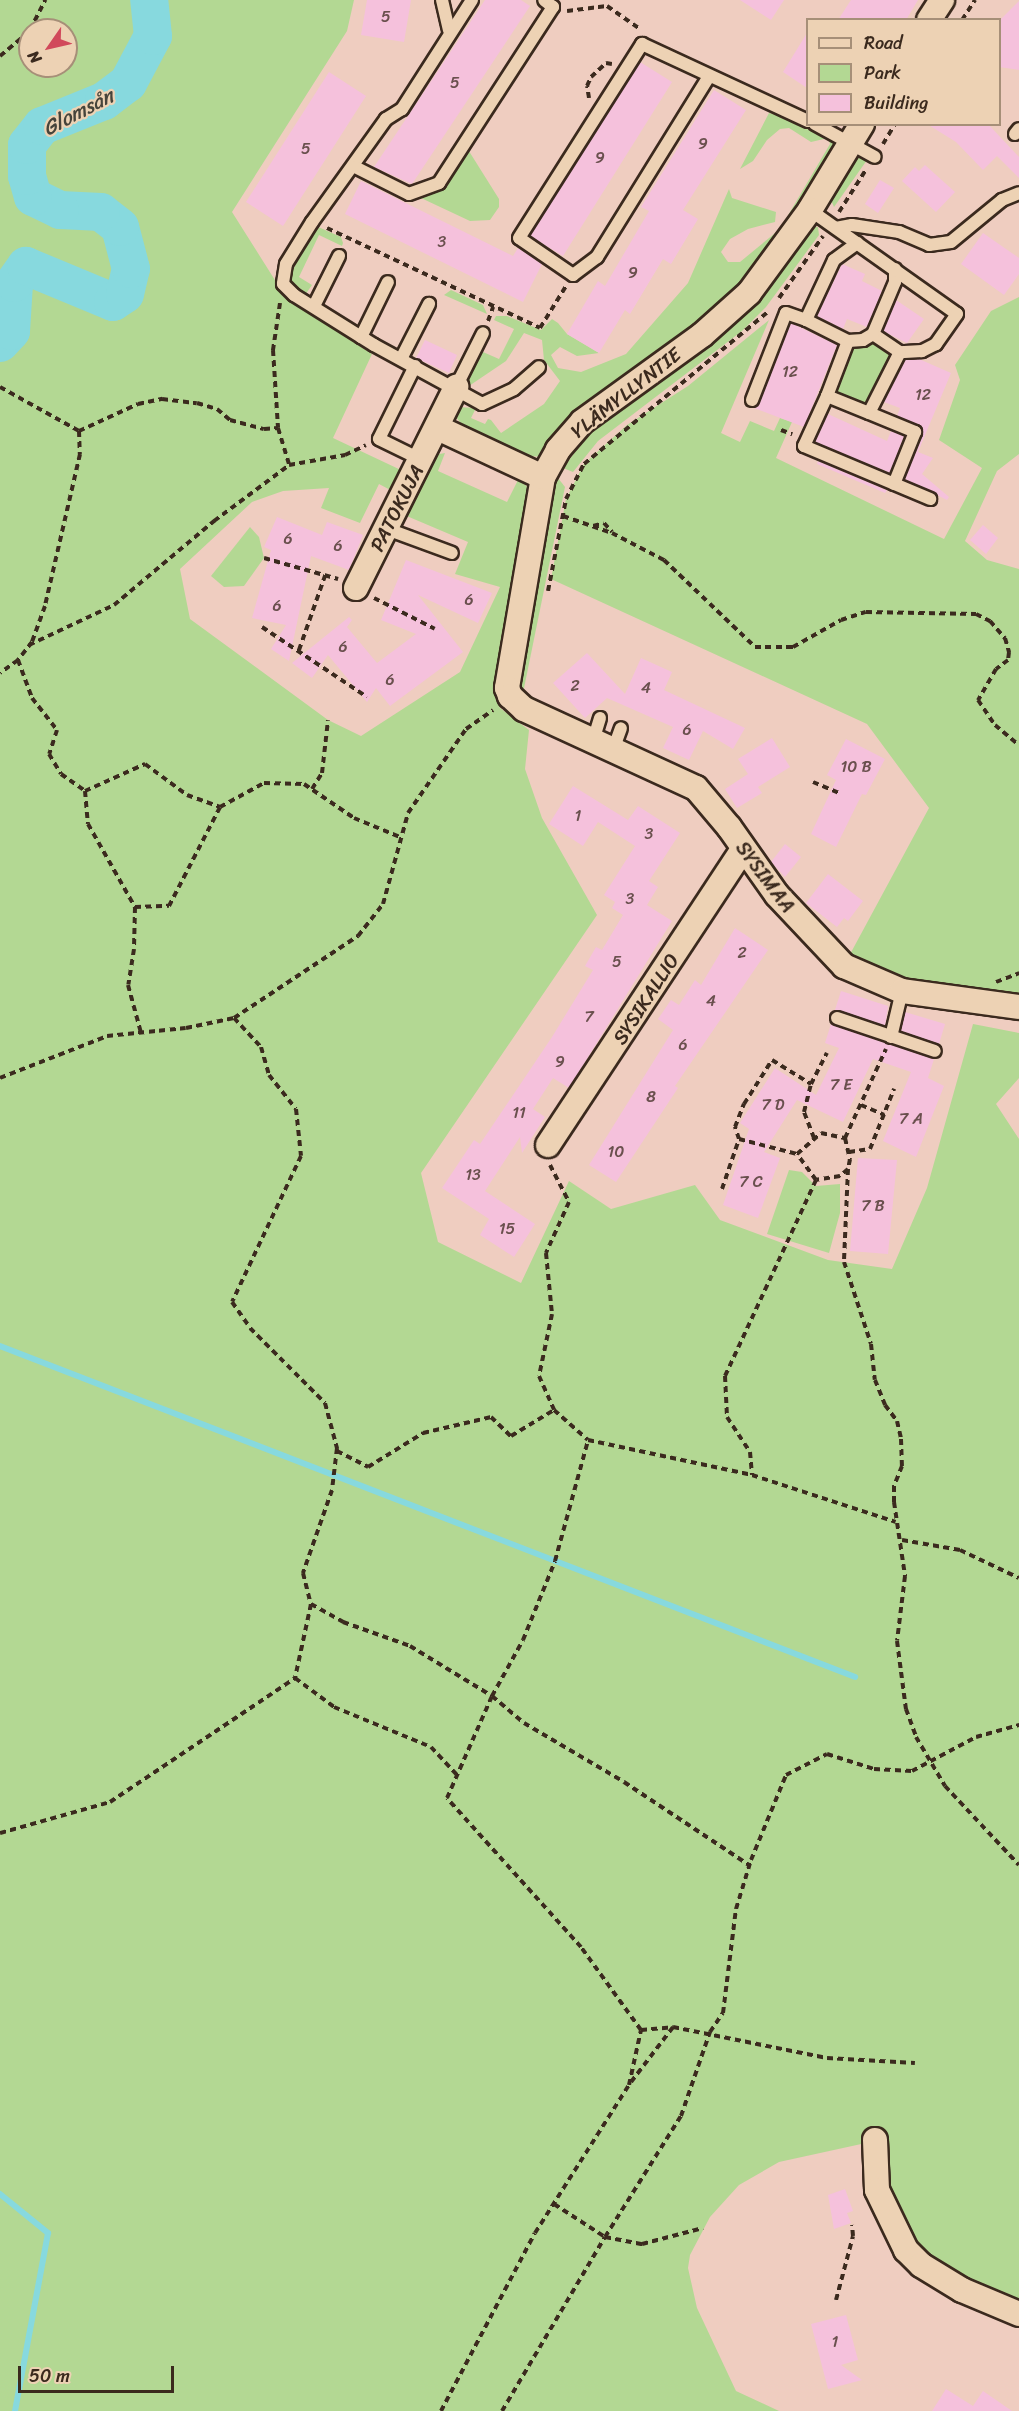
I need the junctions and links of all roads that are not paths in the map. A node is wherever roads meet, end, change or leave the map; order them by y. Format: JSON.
{"nodes":[{"id":1,"x":442,"y":0,"type":"edge"},
{"id":2,"x":472,"y":0,"type":"edge"},
{"id":3,"x":942,"y":0,"type":"edge"},
{"id":4,"x":549,"y":3,"type":"edge"},
{"id":5,"x":930,"y":18,"type":"edge"},
{"id":6,"x":449,"y":30,"type":"junction"},
{"id":7,"x":708,"y":78,"type":"junction"},
{"id":8,"x":806,"y":121,"type":"edge"},
{"id":9,"x":824,"y":126,"type":"edge"},
{"id":10,"x":857,"y":133,"type":"edge"},
{"id":11,"x":874,"y":157,"type":"dead end"},
{"id":12,"x":355,"y":167,"type":"junction"},
{"id":13,"x":1019,"y":193,"type":"edge"},
{"id":14,"x":810,"y":210,"type":"junction"},
{"id":15,"x":836,"y":228,"type":"junction"},
{"id":16,"x":857,"y":243,"type":"junction"},
{"id":17,"x":339,"y":256,"type":"dead end"},
{"id":18,"x":895,"y":269,"type":"junction"},
{"id":19,"x":388,"y":282,"type":"dead end"},
{"id":20,"x":429,"y":304,"type":"dead end"},
{"id":21,"x":314,"y":306,"type":"junction"},
{"id":22,"x":806,"y":320,"type":"junction"},
{"id":23,"x":483,"y":333,"type":"dead end"},
{"id":24,"x":873,"y":334,"type":"junction"},
{"id":25,"x":361,"y":337,"type":"junction"},
{"id":26,"x":848,"y":341,"type":"junction"},
{"id":27,"x":900,"y":352,"type":"junction"},
{"id":28,"x":401,"y":359,"type":"junction"},
{"id":29,"x":415,"y":366,"type":"junction"},
{"id":30,"x":539,"y":367,"type":"dead end"},
{"id":31,"x":456,"y":387,"type":"junction"},
{"id":32,"x":827,"y":396,"type":"junction"},
{"id":33,"x":752,"y":400,"type":"dead end"},
{"id":34,"x":869,"y":413,"type":"junction"},
{"id":35,"x":438,"y":428,"type":"junction"},
{"id":36,"x":422,"y":460,"type":"junction"},
{"id":37,"x":543,"y":477,"type":"junction"},
{"id":38,"x":894,"y":484,"type":"junction"},
{"id":39,"x":930,"y":499,"type":"dead end"},
{"id":40,"x":387,"y":529,"type":"junction"},
{"id":41,"x":452,"y":553,"type":"dead end"},
{"id":42,"x":356,"y":588,"type":"road end"},
{"id":43,"x":517,"y":703,"type":"joint"},
{"id":44,"x":600,"y":718,"type":"dead end"},
{"id":45,"x":609,"y":740,"type":"junction"},
{"id":46,"x":742,"y":851,"type":"junction"},
{"id":47,"x":902,"y":991,"type":"junction"},
{"id":48,"x":1019,"y":1007,"type":"edge"},
{"id":49,"x":837,"y":1018,"type":"dead end"},
{"id":50,"x":891,"y":1037,"type":"junction"},
{"id":51,"x":935,"y":1051,"type":"dead end"},
{"id":52,"x":548,"y":1145,"type":"road end"},
{"id":53,"x":875,"y":2140,"type":"dead end"},
{"id":54,"x":1019,"y":2314,"type":"edge"}],
"edges":[{"from":1,"to":6,"type":"lane"},
{"from":2,"to":6,"type":"lane"},
{"from":3,"to":5,"type":"street"},
{"from":4,"to":12,"type":"lane"},
{"from":6,"to":12,"type":"lane"},
{"from":7,"to":7,"type":"lane"},
{"from":7,"to":8,"type":"lane"},
{"from":9,"to":10,"type":"lane"},
{"from":10,"to":11,"type":"lane"},
{"from":10,"to":14,"type":"street","name":"YLÄMYLLYNTIE"},
{"from":12,"to":21,"type":"lane"},
{"from":13,"to":15,"type":"lane"},
{"from":14,"to":15,"type":"lane"},
{"from":14,"to":37,"type":"street","name":"YLÄMYLLYNTIE"},
{"from":15,"to":16,"type":"lane"},
{"from":16,"to":18,"type":"lane"},
{"from":16,"to":22,"type":"lane"},
{"from":17,"to":21,"type":"lane"},
{"from":18,"to":24,"type":"lane"},
{"from":18,"to":27,"type":"lane"},
{"from":19,"to":25,"type":"lane"},
{"from":20,"to":28,"type":"lane"},
{"from":21,"to":25,"type":"lane"},
{"from":22,"to":26,"type":"lane"},
{"from":22,"to":33,"type":"lane"},
{"from":23,"to":31,"type":"lane"},
{"from":24,"to":26,"type":"lane"},
{"from":24,"to":27,"type":"lane"},
{"from":25,"to":28,"type":"lane"},
{"from":26,"to":32,"type":"lane"},
{"from":27,"to":34,"type":"lane"},
{"from":28,"to":29,"type":"lane"},
{"from":29,"to":31,"type":"lane"},
{"from":29,"to":36,"type":"lane"},
{"from":30,"to":31,"type":"lane"},
{"from":31,"to":35,"type":"street","name":"PATOKUJA"},
{"from":32,"to":34,"type":"lane"},
{"from":32,"to":38,"type":"lane"},
{"from":34,"to":38,"type":"lane"},
{"from":35,"to":36,"type":"street","name":"PATOKUJA"},
{"from":35,"to":37,"type":"street"},
{"from":36,"to":40,"type":"street","name":"PATOKUJA"},
{"from":37,"to":43,"type":"street","name":"YLÄMYLLYNTIE"},
{"from":38,"to":39,"type":"lane"},
{"from":40,"to":41,"type":"lane"},
{"from":40,"to":42,"type":"street","name":"PATOKUJA"},
{"from":43,"to":45,"type":"street","name":"SYSIMAA"},
{"from":44,"to":45,"type":"lane"},
{"from":45,"to":46,"type":"street","name":"SYSIMAA"},
{"from":46,"to":47,"type":"street","name":"SYSIMAA"},
{"from":46,"to":52,"type":"street","name":"SYSIKALLIO"},
{"from":47,"to":48,"type":"street","name":"SYSIMAA"},
{"from":47,"to":50,"type":"lane"},
{"from":49,"to":50,"type":"lane"},
{"from":50,"to":51,"type":"lane"},
{"from":53,"to":54,"type":"street"}]}
